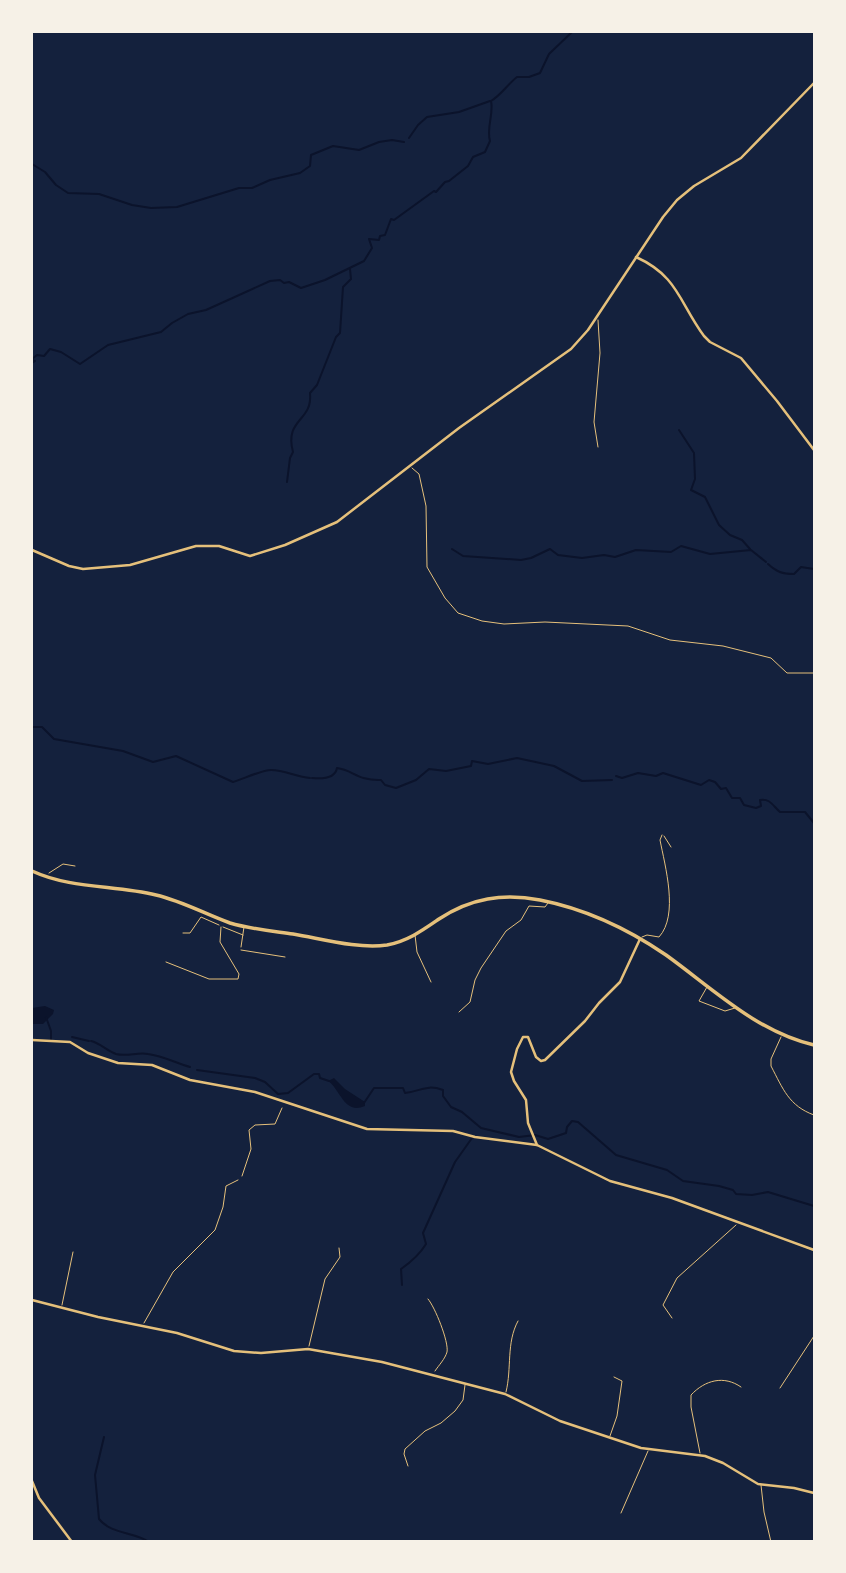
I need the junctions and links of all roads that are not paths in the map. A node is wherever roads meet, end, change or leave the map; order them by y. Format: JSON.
{"nodes":[{"id":1,"x":814,"y":83,"type":"edge"},
{"id":2,"x":636,"y":257,"type":"junction"},
{"id":3,"x":596,"y":318,"type":"junction"},
{"id":4,"x":598,"y":447,"type":"dead end"},
{"id":5,"x":814,"y":450,"type":"edge"},
{"id":6,"x":410,"y":466,"type":"junction"},
{"id":7,"x":32,"y":550,"type":"edge"},
{"id":8,"x":814,"y":673,"type":"edge"},
{"id":9,"x":671,"y":846,"type":"dead end"},
{"id":10,"x":75,"y":866,"type":"dead end"},
{"id":11,"x":32,"y":871,"type":"edge"},
{"id":12,"x":47,"y":877,"type":"junction"},
{"id":13,"x":548,"y":902,"type":"junction"},
{"id":14,"x":221,"y":926,"type":"junction"},
{"id":15,"x":245,"y":927,"type":"junction"},
{"id":16,"x":183,"y":933,"type":"dead end"},
{"id":17,"x":243,"y":935,"type":"junction"},
{"id":18,"x":415,"y":935,"type":"junction"},
{"id":19,"x":640,"y":939,"type":"junction"},
{"id":20,"x":285,"y":957,"type":"dead end"},
{"id":21,"x":166,"y":962,"type":"dead end"},
{"id":22,"x":431,"y":982,"type":"dead end"},
{"id":23,"x":707,"y":986,"type":"junction"},
{"id":24,"x":737,"y":1006,"type":"junction"},
{"id":25,"x":459,"y":1012,"type":"dead end"},
{"id":26,"x":782,"y":1034,"type":"junction"},
{"id":27,"x":32,"y":1040,"type":"edge"},
{"id":28,"x":814,"y":1045,"type":"edge"},
{"id":29,"x":814,"y":1115,"type":"edge"},
{"id":30,"x":537,"y":1145,"type":"junction"},
{"id":31,"x":238,"y":1180,"type":"road end"},
{"id":32,"x":740,"y":1222,"type":"junction"},
{"id":33,"x":340,"y":1248,"type":"dead end"},
{"id":34,"x":814,"y":1250,"type":"edge"},
{"id":35,"x":73,"y":1252,"type":"dead end"},
{"id":36,"x":32,"y":1300,"type":"edge"},
{"id":37,"x":62,"y":1307,"type":"junction"},
{"id":38,"x":672,"y":1318,"type":"dead end"},
{"id":39,"x":518,"y":1321,"type":"dead end"},
{"id":40,"x":143,"y":1326,"type":"junction"},
{"id":41,"x":814,"y":1336,"type":"edge"},
{"id":42,"x":308,"y":1349,"type":"junction"},
{"id":43,"x":614,"y":1377,"type":"dead end"},
{"id":44,"x":465,"y":1384,"type":"junction"},
{"id":45,"x":741,"y":1387,"type":"dead end"},
{"id":46,"x":780,"y":1388,"type":"dead end"},
{"id":47,"x":505,"y":1394,"type":"junction"},
{"id":48,"x":610,"y":1436,"type":"junction"},
{"id":49,"x":648,"y":1450,"type":"junction"},
{"id":50,"x":700,"y":1455,"type":"junction"},
{"id":51,"x":408,"y":1466,"type":"dead end"},
{"id":52,"x":32,"y":1481,"type":"edge"},
{"id":53,"x":761,"y":1485,"type":"junction"},
{"id":54,"x":814,"y":1493,"type":"edge"},
{"id":55,"x":621,"y":1513,"type":"dead end"},
{"id":56,"x":72,"y":1542,"type":"edge"},
{"id":57,"x":771,"y":1542,"type":"edge"}],
"edges":[{"from":1,"to":2,"type":"street"},
{"from":2,"to":3,"type":"street"},
{"from":2,"to":5,"type":"street"},
{"from":3,"to":4,"type":"lane"},
{"from":3,"to":6,"type":"street"},
{"from":6,"to":7,"type":"street"},
{"from":6,"to":8,"type":"lane"},
{"from":9,"to":19,"type":"lane"},
{"from":10,"to":12,"type":"lane"},
{"from":11,"to":12,"type":"main road"},
{"from":12,"to":15,"type":"main road"},
{"from":13,"to":18,"type":"main road"},
{"from":13,"to":19,"type":"main road"},
{"from":13,"to":25,"type":"lane"},
{"from":14,"to":16,"type":"lane"},
{"from":14,"to":17,"type":"lane"},
{"from":14,"to":21,"type":"lane"},
{"from":15,"to":17,"type":"lane"},
{"from":15,"to":18,"type":"main road"},
{"from":17,"to":20,"type":"lane"},
{"from":18,"to":22,"type":"lane"},
{"from":19,"to":23,"type":"main road"},
{"from":19,"to":30,"type":"street"},
{"from":23,"to":24,"type":"main road"},
{"from":23,"to":24,"type":"lane"},
{"from":24,"to":26,"type":"main road"},
{"from":26,"to":28,"type":"main road"},
{"from":26,"to":29,"type":"lane"},
{"from":27,"to":30,"type":"street"},
{"from":30,"to":32,"type":"street"},
{"from":31,"to":40,"type":"lane"},
{"from":32,"to":34,"type":"street"},
{"from":32,"to":38,"type":"lane"},
{"from":33,"to":42,"type":"lane"},
{"from":35,"to":37,"type":"lane"},
{"from":36,"to":37,"type":"street"},
{"from":37,"to":40,"type":"street"},
{"from":39,"to":47,"type":"lane"},
{"from":40,"to":42,"type":"street"},
{"from":41,"to":46,"type":"lane"},
{"from":42,"to":44,"type":"street"},
{"from":43,"to":48,"type":"lane"},
{"from":44,"to":47,"type":"street"},
{"from":44,"to":51,"type":"lane"},
{"from":45,"to":50,"type":"lane"},
{"from":47,"to":48,"type":"street"},
{"from":48,"to":49,"type":"street"},
{"from":49,"to":50,"type":"street"},
{"from":49,"to":55,"type":"lane"},
{"from":50,"to":53,"type":"street"},
{"from":52,"to":56,"type":"street"},
{"from":53,"to":54,"type":"street"},
{"from":53,"to":57,"type":"lane"}]}
